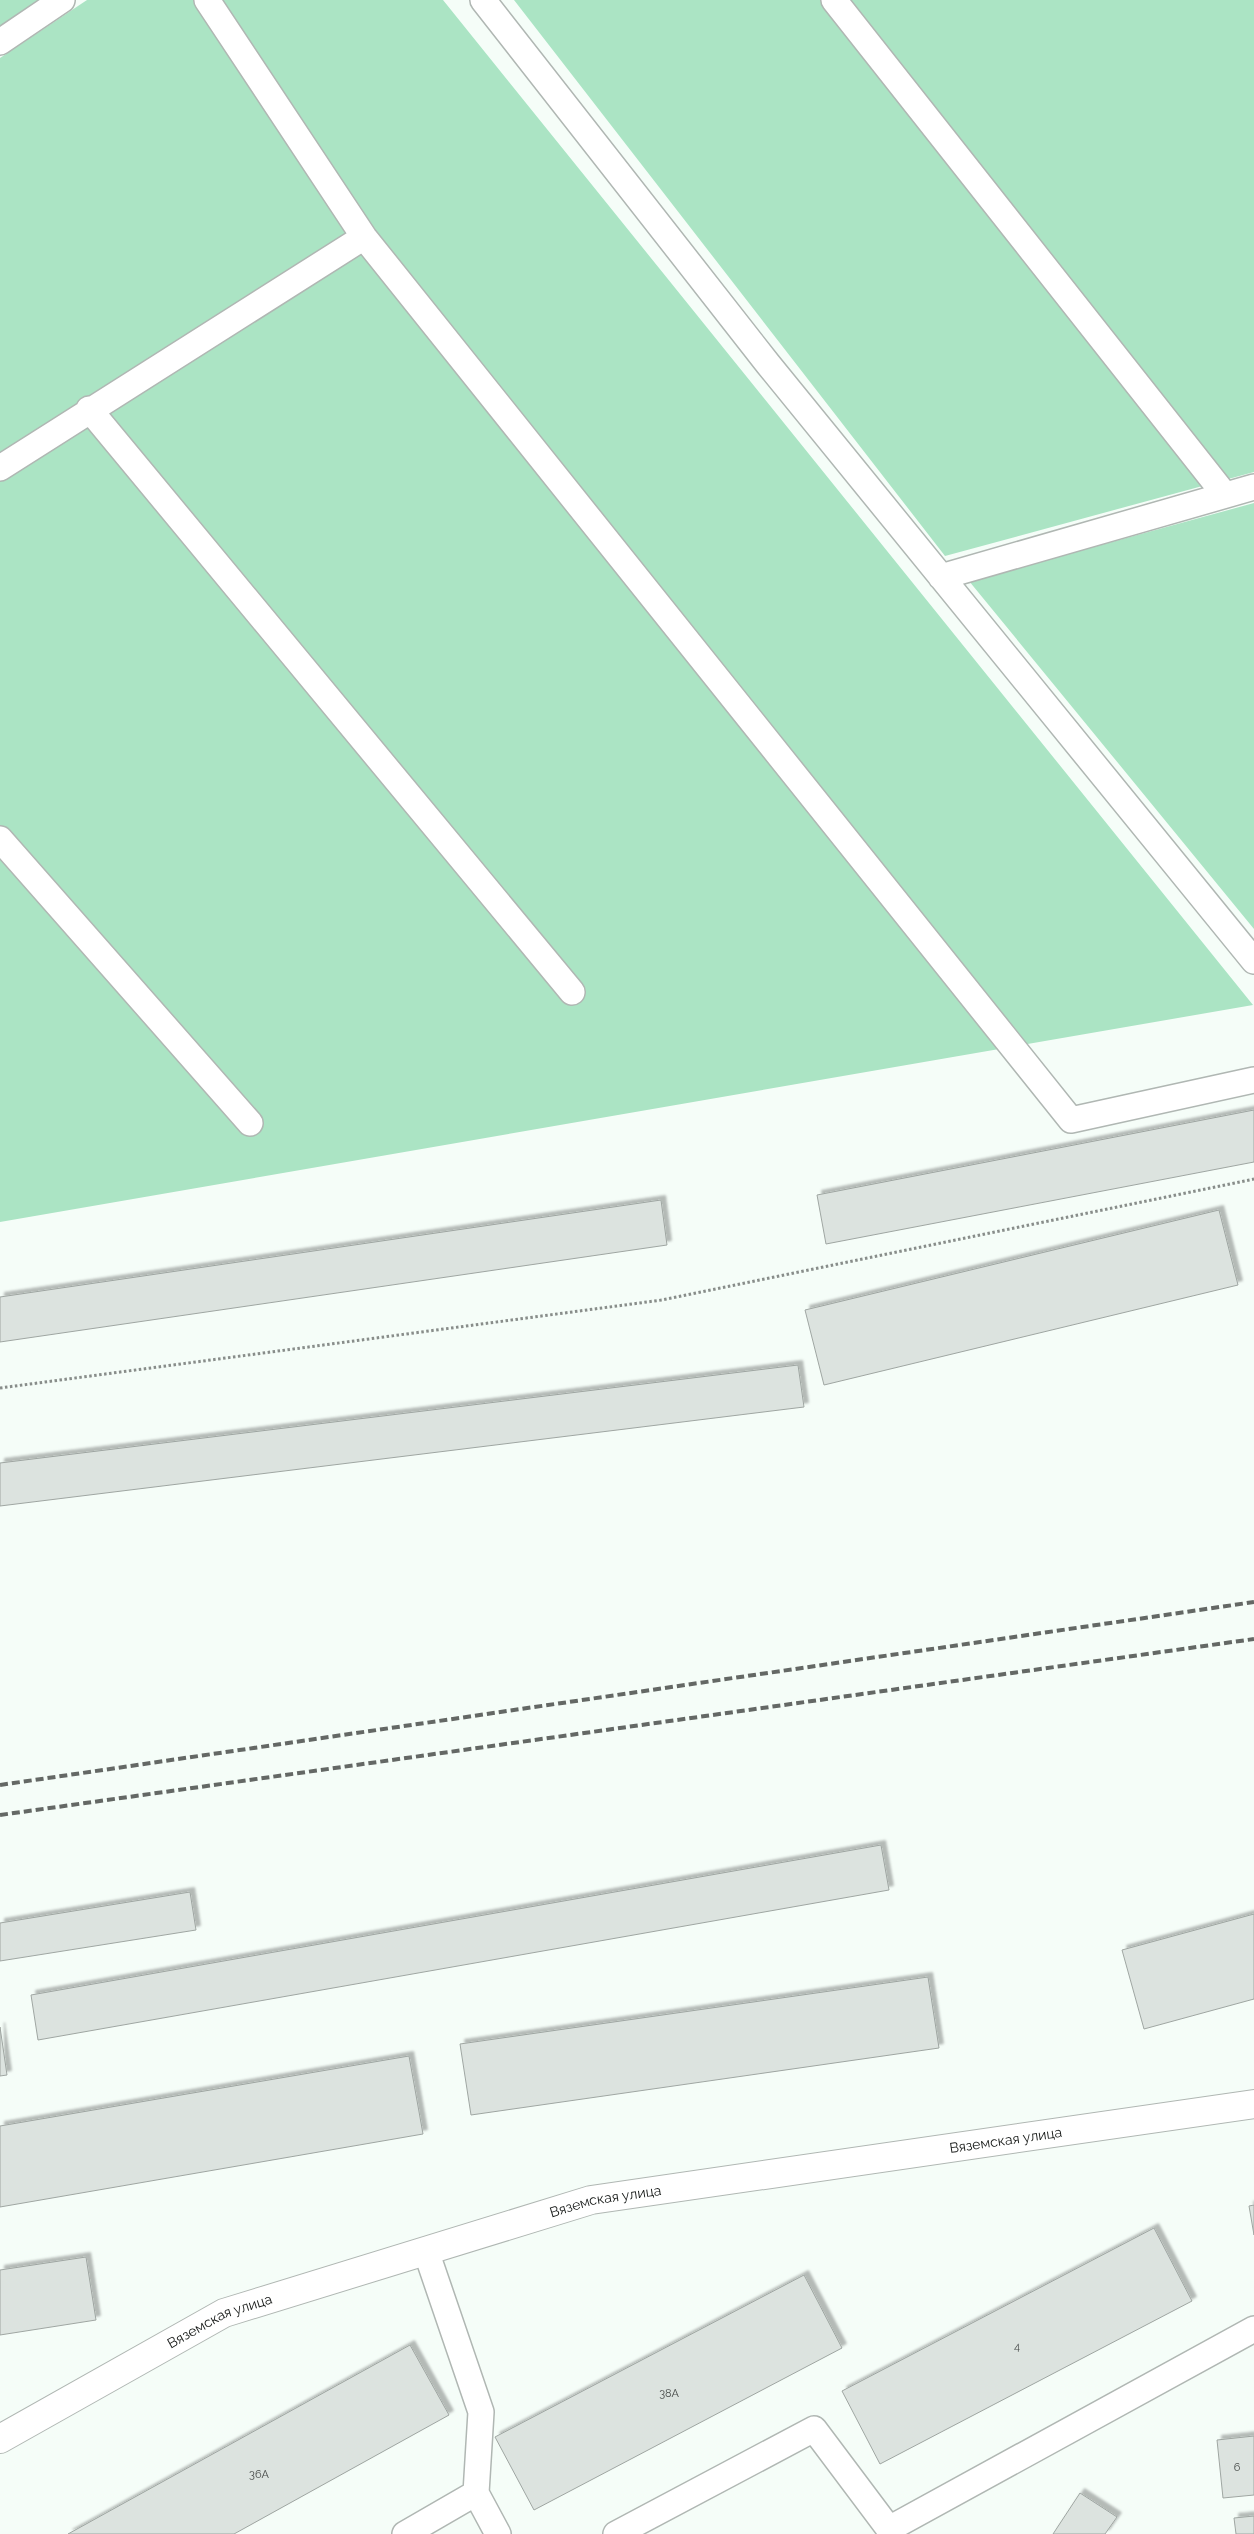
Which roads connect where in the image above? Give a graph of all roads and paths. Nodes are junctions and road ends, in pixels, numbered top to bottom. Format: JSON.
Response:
{"nodes":[{"id":1,"x":62,"y":0,"type":"edge"},
{"id":2,"x":207,"y":0,"type":"edge"},
{"id":3,"x":483,"y":0,"type":"edge"},
{"id":4,"x":834,"y":0,"type":"edge"},
{"id":5,"x":0,"y":42,"type":"edge"},
{"id":6,"x":364,"y":237,"type":"junction"},
{"id":7,"x":90,"y":409,"type":"junction"},
{"id":8,"x":0,"y":468,"type":"edge"},
{"id":9,"x":1254,"y":488,"type":"edge"},
{"id":10,"x":1225,"y":496,"type":"junction"},
{"id":11,"x":941,"y":577,"type":"junction"},
{"id":12,"x":0,"y":839,"type":"edge"},
{"id":13,"x":1254,"y":961,"type":"edge"},
{"id":14,"x":572,"y":992,"type":"dead end"},
{"id":15,"x":1254,"y":1080,"type":"edge"},
{"id":16,"x":250,"y":1123,"type":"dead end"},
{"id":17,"x":1254,"y":1179,"type":"edge"},
{"id":18,"x":0,"y":1388,"type":"edge"},
{"id":19,"x":1254,"y":2104,"type":"edge"},
{"id":20,"x":426,"y":2251,"type":"junction"},
{"id":21,"x":1254,"y":2329,"type":"edge"},
{"id":22,"x":0,"y":2439,"type":"edge"},
{"id":23,"x":476,"y":2493,"type":"junction"},
{"id":24,"x":889,"y":2532,"type":"edge"},
{"id":25,"x":405,"y":2534,"type":"edge"},
{"id":26,"x":498,"y":2534,"type":"edge"},
{"id":27,"x":616,"y":2534,"type":"edge"}],
"edges":[{"from":1,"to":5,"type":"lane"},
{"from":2,"to":6,"type":"lane"},
{"from":3,"to":11,"type":"lane"},
{"from":4,"to":10,"type":"lane"},
{"from":6,"to":7,"type":"lane"},
{"from":6,"to":15,"type":"lane"},
{"from":7,"to":8,"type":"lane"},
{"from":7,"to":14,"type":"lane"},
{"from":9,"to":10,"type":"lane"},
{"from":10,"to":11,"type":"lane"},
{"from":11,"to":13,"type":"lane"},
{"from":12,"to":16,"type":"lane"},
{"from":17,"to":18,"type":"path"},
{"from":19,"to":20,"type":"main road","name":"Вяземская улица"},
{"from":20,"to":22,"type":"main road","name":"Вяземская улица"},
{"from":20,"to":23,"type":"lane"},
{"from":21,"to":24,"type":"lane"},
{"from":23,"to":25,"type":"lane"},
{"from":23,"to":26,"type":"lane"},
{"from":24,"to":27,"type":"lane"}]}
